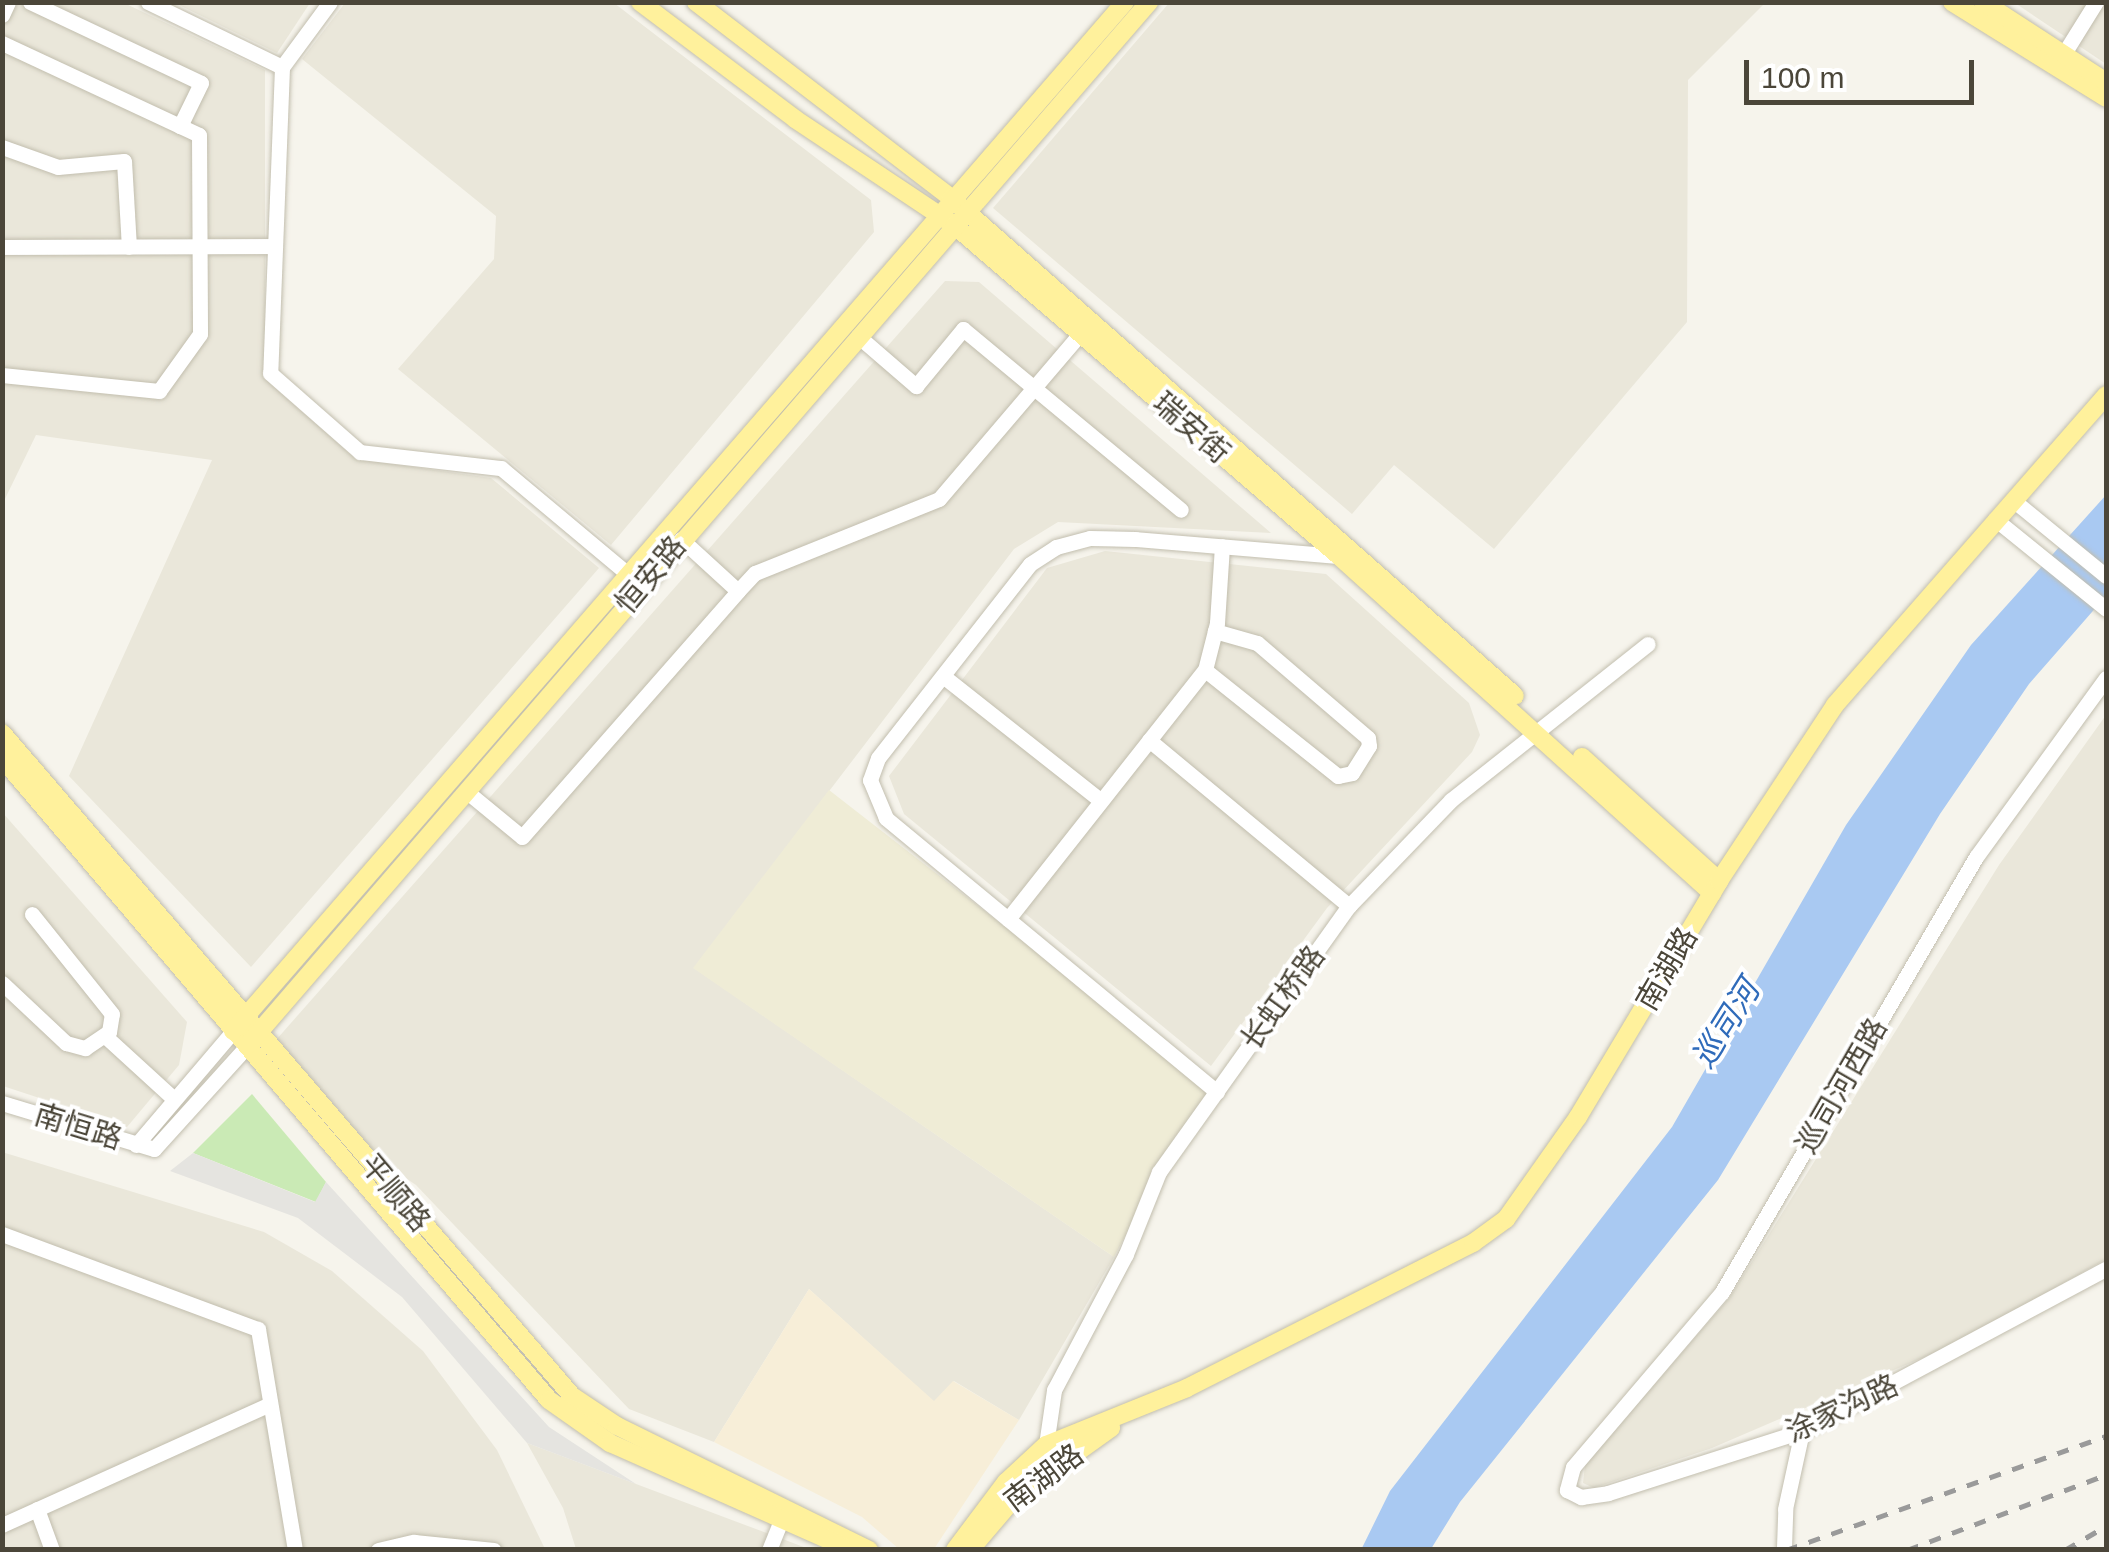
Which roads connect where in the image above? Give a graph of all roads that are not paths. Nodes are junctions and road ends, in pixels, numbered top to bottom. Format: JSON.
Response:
{"nodes":[{"id":1,"x":8,"y":2,"type":"edge"},
{"id":2,"x":30,"y":2,"type":"edge"},
{"id":3,"x":148,"y":2,"type":"edge"},
{"id":4,"x":330,"y":2,"type":"edge"},
{"id":5,"x":640,"y":2,"type":"edge"},
{"id":6,"x":696,"y":2,"type":"edge"},
{"id":7,"x":1125,"y":2,"type":"edge"},
{"id":8,"x":1149,"y":2,"type":"edge"},
{"id":9,"x":1952,"y":2,"type":"edge"},
{"id":10,"x":1983,"y":2,"type":"edge"},
{"id":11,"x":2096,"y":2,"type":"edge"},
{"id":12,"x":2,"y":15,"type":"edge"},
{"id":13,"x":2,"y":43,"type":"edge"},
{"id":14,"x":2062,"y":57,"type":"junction"},
{"id":15,"x":282,"y":67,"type":"junction"},
{"id":16,"x":2106,"y":82,"type":"edge"},
{"id":17,"x":2106,"y":98,"type":"edge"},
{"id":18,"x":180,"y":126,"type":"junction"},
{"id":19,"x":2,"y":148,"type":"edge"},
{"id":20,"x":951,"y":198,"type":"junction"},
{"id":21,"x":938,"y":213,"type":"junction"},
{"id":22,"x":960,"y":218,"type":"junction"},
{"id":23,"x":275,"y":246,"type":"junction"},
{"id":24,"x":129,"y":247,"type":"junction"},
{"id":25,"x":200,"y":247,"type":"junction"},
{"id":26,"x":2,"y":248,"type":"edge"},
{"id":27,"x":1082,"y":333,"type":"junction"},
{"id":28,"x":858,"y":336,"type":"junction"},
{"id":29,"x":2,"y":376,"type":"edge"},
{"id":30,"x":1034,"y":388,"type":"junction"},
{"id":31,"x":2106,"y":395,"type":"edge"},
{"id":32,"x":2013,"y":500,"type":"junction"},
{"id":33,"x":1181,"y":510,"type":"dead end"},
{"id":34,"x":1995,"y":519,"type":"junction"},
{"id":35,"x":681,"y":539,"type":"junction"},
{"id":36,"x":1222,"y":546,"type":"junction"},
{"id":37,"x":1340,"y":556,"type":"junction"},
{"id":38,"x":2106,"y":576,"type":"edge"},
{"id":39,"x":635,"y":580,"type":"junction"},
{"id":40,"x":738,"y":591,"type":"junction"},
{"id":41,"x":2106,"y":608,"type":"edge"},
{"id":42,"x":1216,"y":630,"type":"junction"},
{"id":43,"x":1648,"y":644,"type":"dead end"},
{"id":44,"x":1205,"y":670,"type":"junction"},
{"id":45,"x":942,"y":676,"type":"junction"},
{"id":46,"x":2106,"y":678,"type":"edge"},
{"id":47,"x":1541,"y":727,"type":"junction"},
{"id":48,"x":2,"y":733,"type":"edge"},
{"id":49,"x":1149,"y":740,"type":"junction"},
{"id":50,"x":5,"y":765,"type":"edge"},
{"id":51,"x":466,"y":792,"type":"junction"},
{"id":52,"x":1101,"y":801,"type":"junction"},
{"id":53,"x":1715,"y":887,"type":"junction"},
{"id":54,"x":1349,"y":906,"type":"junction"},
{"id":55,"x":32,"y":914,"type":"dead end"},
{"id":56,"x":1008,"y":919,"type":"junction"},
{"id":57,"x":2,"y":984,"type":"edge"},
{"id":58,"x":239,"y":1024,"type":"junction"},
{"id":59,"x":105,"y":1036,"type":"junction"},
{"id":60,"x":252,"y":1039,"type":"junction"},
{"id":61,"x":1217,"y":1092,"type":"junction"},
{"id":62,"x":174,"y":1098,"type":"junction"},
{"id":63,"x":2,"y":1103,"type":"edge"},
{"id":64,"x":136,"y":1144,"type":"junction"},
{"id":65,"x":154,"y":1149,"type":"joint"},
{"id":66,"x":2,"y":1234,"type":"edge"},
{"id":67,"x":2106,"y":1269,"type":"edge"},
{"id":68,"x":270,"y":1404,"type":"junction"},
{"id":69,"x":1127,"y":1416,"type":"junction"},
{"id":70,"x":1802,"y":1431,"type":"junction"},
{"id":71,"x":1046,"y":1445,"type":"junction"},
{"id":72,"x":1565,"y":1482,"type":"joint"},
{"id":73,"x":37,"y":1509,"type":"junction"},
{"id":74,"x":782,"y":1518,"type":"junction"},
{"id":75,"x":2,"y":1525,"type":"edge"},
{"id":76,"x":1784,"y":1547,"type":"edge"},
{"id":77,"x":52,"y":1550,"type":"edge"},
{"id":78,"x":296,"y":1550,"type":"edge"},
{"id":79,"x":378,"y":1550,"type":"edge"},
{"id":80,"x":494,"y":1550,"type":"edge"},
{"id":81,"x":769,"y":1550,"type":"edge"},
{"id":82,"x":849,"y":1550,"type":"edge"},
{"id":83,"x":869,"y":1550,"type":"edge"},
{"id":84,"x":956,"y":1550,"type":"edge"},
{"id":85,"x":970,"y":1550,"type":"edge"}],
"edges":[{"from":1,"to":12,"type":"street"},
{"from":2,"to":18,"type":"street"},
{"from":3,"to":15,"type":"street"},
{"from":4,"to":15,"type":"street"},
{"from":5,"to":21,"type":"main road","name":"瑞安街"},
{"from":6,"to":20,"type":"main road","name":"瑞安街"},
{"from":7,"to":20,"type":"main road","name":"恒安路"},
{"from":8,"to":22,"type":"main road","name":"恒安路"},
{"from":9,"to":14,"type":"main road"},
{"from":10,"to":14,"type":"main road"},
{"from":11,"to":14,"type":"street"},
{"from":13,"to":18,"type":"street"},
{"from":14,"to":16,"type":"main road"},
{"from":14,"to":17,"type":"main road"},
{"from":15,"to":23,"type":"street"},
{"from":18,"to":25,"type":"street"},
{"from":19,"to":24,"type":"street"},
{"from":20,"to":21,"type":"main road","name":"恒安路"},
{"from":20,"to":22,"type":"main road","name":"瑞安街"},
{"from":21,"to":22,"type":"main road","name":"瑞安街"},
{"from":21,"to":39,"type":"main road","name":"恒安路"},
{"from":22,"to":27,"type":"main road","name":"瑞安街"},
{"from":22,"to":28,"type":"main road","name":"恒安路"},
{"from":22,"to":47,"type":"main road","name":"瑞安街"},
{"from":23,"to":25,"type":"street"},
{"from":23,"to":39,"type":"street"},
{"from":24,"to":25,"type":"street"},
{"from":24,"to":26,"type":"street"},
{"from":25,"to":29,"type":"street"},
{"from":27,"to":30,"type":"street"},
{"from":27,"to":37,"type":"main road","name":"瑞安街"},
{"from":28,"to":30,"type":"street"},
{"from":28,"to":35,"type":"main road","name":"恒安路"},
{"from":30,"to":33,"type":"street"},
{"from":30,"to":40,"type":"street"},
{"from":31,"to":32,"type":"main road","name":"南湖路"},
{"from":32,"to":34,"type":"main road","name":"南湖路"},
{"from":32,"to":38,"type":"street"},
{"from":34,"to":41,"type":"street"},
{"from":34,"to":53,"type":"main road","name":"南湖路"},
{"from":35,"to":39,"type":"main road","name":"恒安路"},
{"from":35,"to":40,"type":"street"},
{"from":36,"to":37,"type":"street"},
{"from":36,"to":42,"type":"street"},
{"from":36,"to":45,"type":"street"},
{"from":37,"to":47,"type":"main road","name":"瑞安街"},
{"from":39,"to":51,"type":"main road","name":"恒安路"},
{"from":39,"to":58,"type":"main road","name":"恒安路"},
{"from":40,"to":51,"type":"street"},
{"from":42,"to":44,"type":"street"},
{"from":42,"to":44,"type":"street"},
{"from":43,"to":47,"type":"street","name":"长虹桥路"},
{"from":44,"to":49,"type":"street"},
{"from":45,"to":52,"type":"street"},
{"from":45,"to":56,"type":"street"},
{"from":46,"to":72,"type":"street","name":"巡司河西路"},
{"from":47,"to":53,"type":"main road","name":"瑞安街"},
{"from":47,"to":54,"type":"street","name":"长虹桥路"},
{"from":48,"to":58,"type":"main road","name":"平顺路"},
{"from":49,"to":52,"type":"street"},
{"from":49,"to":54,"type":"street"},
{"from":50,"to":58,"type":"main road","name":"平顺路"},
{"from":51,"to":60,"type":"main road","name":"恒安路"},
{"from":52,"to":56,"type":"street"},
{"from":53,"to":69,"type":"main road","name":"南湖路"},
{"from":54,"to":61,"type":"street","name":"长虹桥路"},
{"from":55,"to":59,"type":"street"},
{"from":56,"to":61,"type":"street"},
{"from":57,"to":59,"type":"street"},
{"from":58,"to":60,"type":"main road","name":"平顺路"},
{"from":58,"to":62,"type":"street","name":"恒安路"},
{"from":59,"to":62,"type":"street"},
{"from":60,"to":65,"type":"street","name":"恒安路"},
{"from":60,"to":74,"type":"main road","name":"平顺路"},
{"from":60,"to":83,"type":"main road","name":"平顺路"},
{"from":61,"to":71,"type":"street","name":"长虹桥路"},
{"from":62,"to":64,"type":"street","name":"恒安路"},
{"from":63,"to":64,"type":"street","name":"南恒路"},
{"from":64,"to":65,"type":"street","name":"南恒路"},
{"from":66,"to":68,"type":"street"},
{"from":67,"to":70,"type":"street","name":"涂家沟路"},
{"from":68,"to":73,"type":"street"},
{"from":68,"to":78,"type":"street"},
{"from":69,"to":71,"type":"main road","name":"南湖路"},
{"from":69,"to":85,"type":"main road","name":"南湖路"},
{"from":70,"to":72,"type":"street","name":"涂家沟路"},
{"from":70,"to":76,"type":"street"},
{"from":71,"to":84,"type":"main road","name":"南湖路"},
{"from":73,"to":75,"type":"street"},
{"from":73,"to":77,"type":"street"},
{"from":74,"to":81,"type":"street"},
{"from":74,"to":82,"type":"main road","name":"平顺路"},
{"from":79,"to":80,"type":"street"}]}
